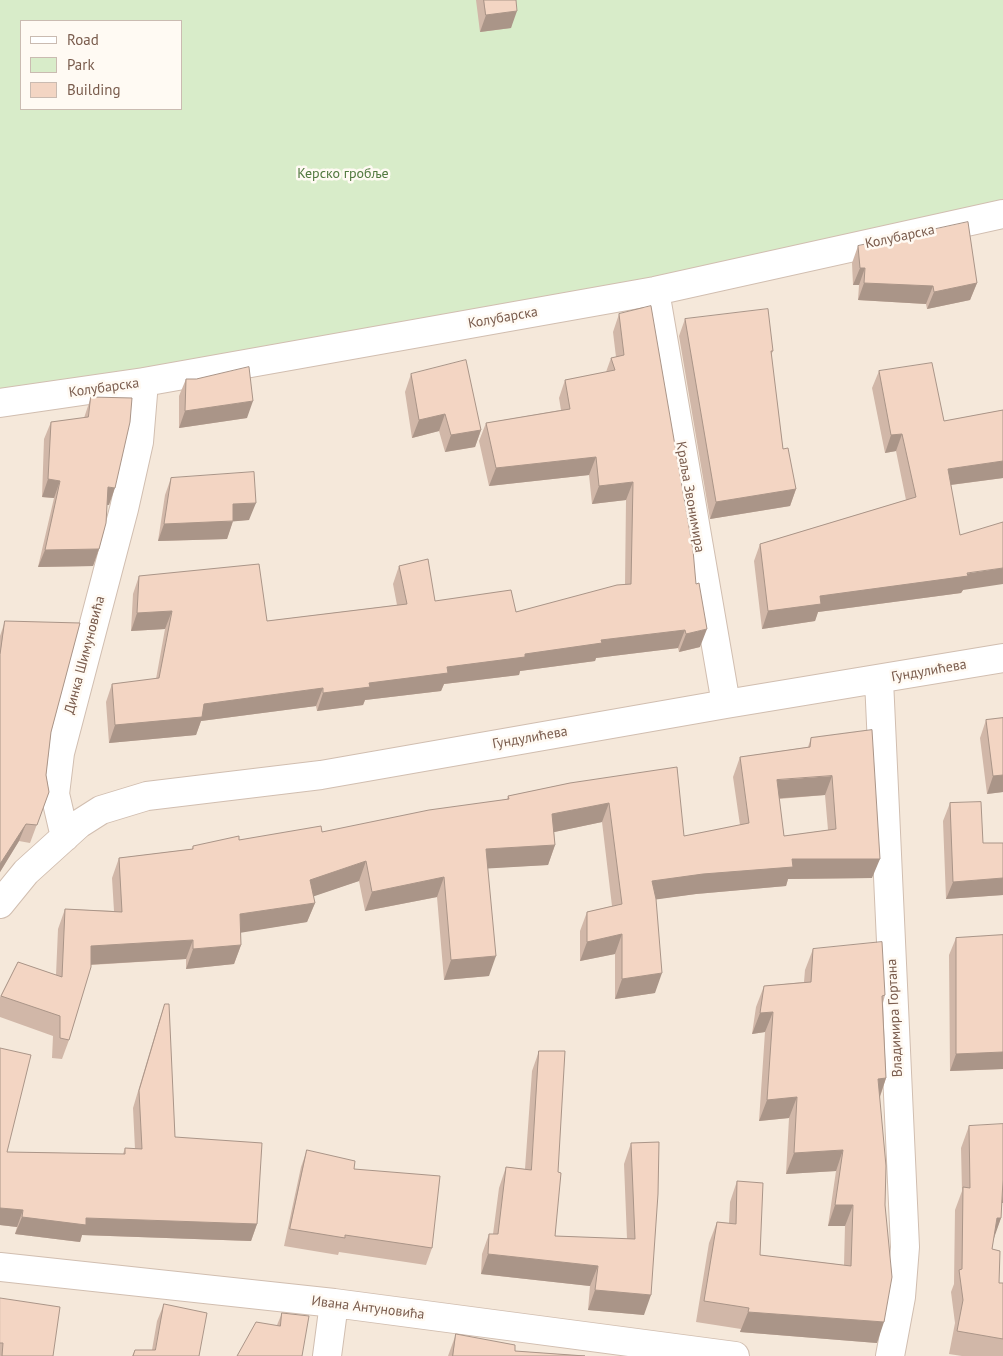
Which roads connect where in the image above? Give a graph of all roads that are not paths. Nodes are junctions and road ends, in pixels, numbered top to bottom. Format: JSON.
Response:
{"nodes":[{"id":1,"x":1003,"y":214,"type":"edge"},
{"id":2,"x":655,"y":291,"type":"junction"},
{"id":3,"x":144,"y":382,"type":"junction"},
{"id":4,"x":0,"y":403,"type":"edge"},
{"id":5,"x":1003,"y":658,"type":"edge"},
{"id":6,"x":879,"y":680,"type":"junction"},
{"id":7,"x":726,"y":704,"type":"junction"},
{"id":8,"x":65,"y":837,"type":"junction"},
{"id":9,"x":0,"y":904,"type":"edge"},
{"id":10,"x":0,"y":1267,"type":"edge"},
{"id":11,"x":334,"y":1304,"type":"junction"},
{"id":12,"x":327,"y":1356,"type":"edge"},
{"id":13,"x":734,"y":1356,"type":"edge"},
{"id":14,"x":890,"y":1356,"type":"edge"}],
"edges":[{"from":1,"to":2,"type":"street","name":"Колубарска"},
{"from":2,"to":3,"type":"street","name":"Колубарска"},
{"from":2,"to":7,"type":"street","name":"Краља Звонимира"},
{"from":3,"to":4,"type":"street","name":"Колубарска"},
{"from":3,"to":8,"type":"street","name":"Динка Шимуновића"},
{"from":5,"to":6,"type":"street","name":"Гундулићева"},
{"from":6,"to":7,"type":"street","name":"Гундулићева"},
{"from":6,"to":14,"type":"street","name":"Владимира Гортана"},
{"from":7,"to":8,"type":"street","name":"Гундулићева"},
{"from":8,"to":9,"type":"street"},
{"from":10,"to":11,"type":"street","name":"Ивана Антуновића"},
{"from":11,"to":12,"type":"street"},
{"from":11,"to":13,"type":"street","name":"Ивана Антуновића"}]}
